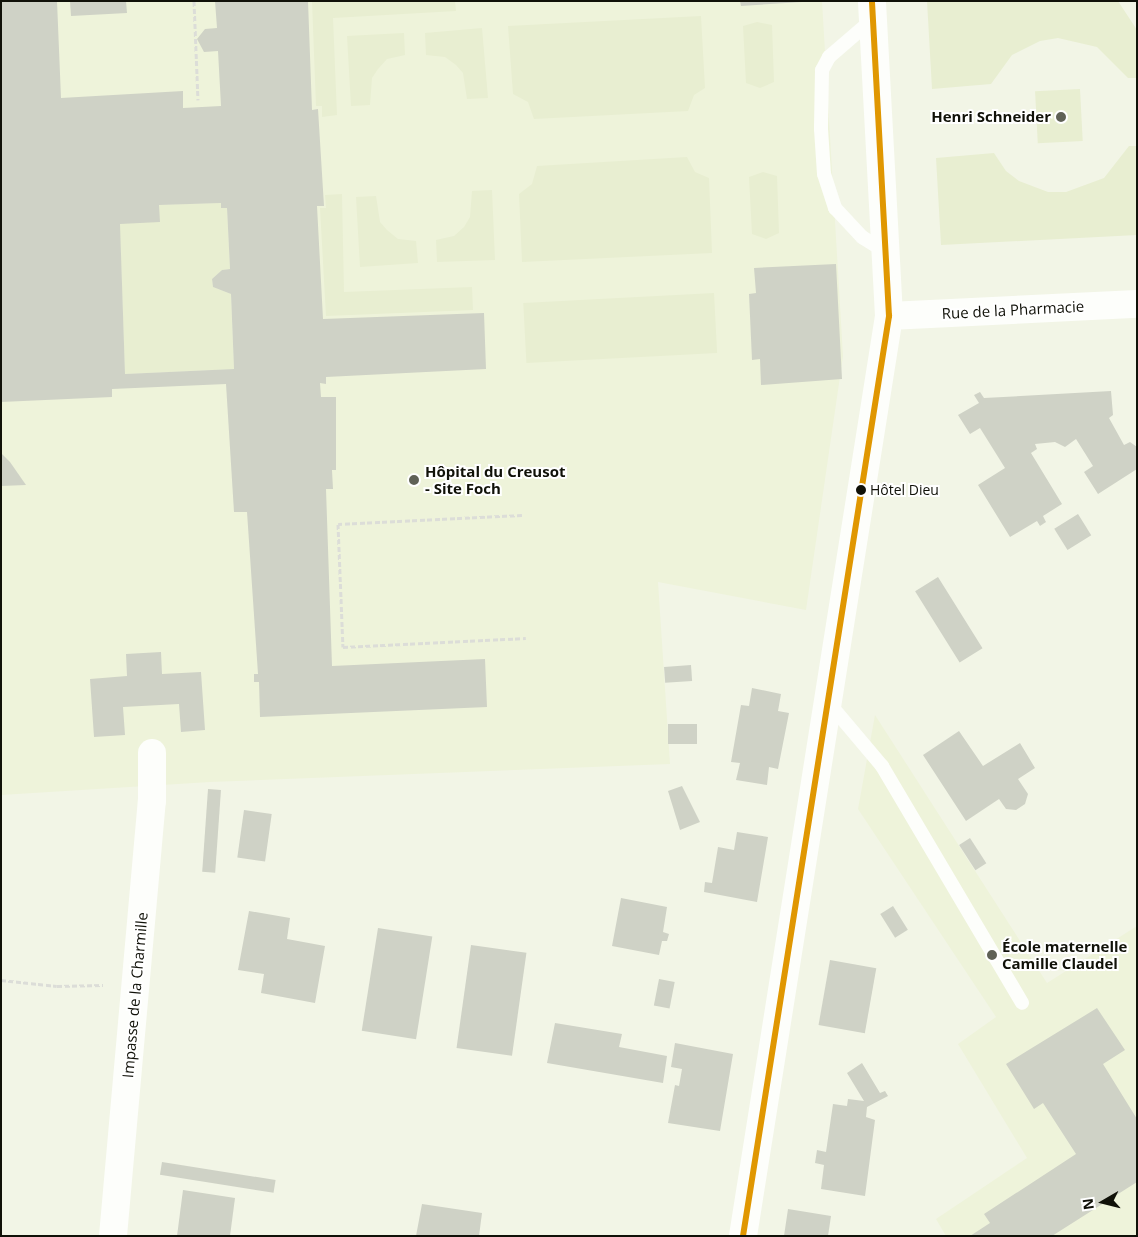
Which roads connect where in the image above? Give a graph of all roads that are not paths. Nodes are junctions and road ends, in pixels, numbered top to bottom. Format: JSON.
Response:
{"nodes":[{"id":1,"x":874,"y":7,"type":"edge"},
{"id":2,"x":888,"y":254,"type":"junction"},
{"id":3,"x":1137,"y":304,"type":"edge"},
{"id":4,"x":889,"y":316,"type":"junction"},
{"id":5,"x":826,"y":700,"type":"junction"},
{"id":6,"x":152,"y":753,"type":"dead end"},
{"id":7,"x":1022,"y":1003,"type":"dead end"},
{"id":8,"x":113,"y":1236,"type":"edge"},
{"id":9,"x":743,"y":1236,"type":"edge"}],
"edges":[{"from":1,"to":2,"type":"main road"},
{"from":1,"to":2,"type":"lane"},
{"from":2,"to":4,"type":"main road"},
{"from":3,"to":4,"type":"main road","name":"Rue de la Pharmacie"},
{"from":4,"to":5,"type":"main road"},
{"from":5,"to":7,"type":"lane"},
{"from":5,"to":9,"type":"main road"},
{"from":6,"to":8,"type":"main road","name":"Impasse de la Charmille"}]}
